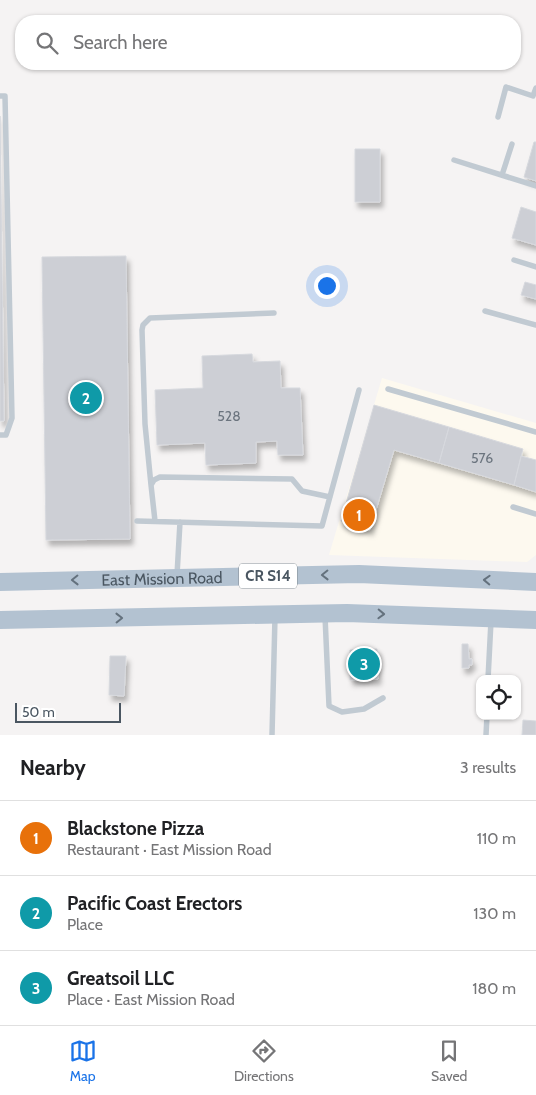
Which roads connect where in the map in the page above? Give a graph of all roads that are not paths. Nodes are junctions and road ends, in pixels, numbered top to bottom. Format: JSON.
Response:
{"nodes":[{"id":1,"x":536,"y":88,"type":"edge"},
{"id":2,"x":0,"y":96,"type":"edge"},
{"id":3,"x":535,"y":96,"type":"edge"},
{"id":4,"x":498,"y":118,"type":"dead end"},
{"id":5,"x":512,"y":144,"type":"dead end"},
{"id":6,"x":454,"y":160,"type":"dead end"},
{"id":7,"x":502,"y":175,"type":"junction"},
{"id":8,"x":536,"y":186,"type":"edge"},
{"id":9,"x":514,"y":260,"type":"dead end"},
{"id":10,"x":536,"y":267,"type":"edge"},
{"id":11,"x":485,"y":311,"type":"dead end"},
{"id":12,"x":274,"y":312,"type":"dead end"},
{"id":13,"x":536,"y":325,"type":"edge"},
{"id":14,"x":388,"y":389,"type":"dead end"},
{"id":15,"x":359,"y":390,"type":"dead end"},
{"id":16,"x":536,"y":432,"type":"edge"},
{"id":17,"x":0,"y":435,"type":"edge"},
{"id":18,"x":151,"y":486,"type":"junction"},
{"id":19,"x":330,"y":497,"type":"junction"},
{"id":20,"x":514,"y":507,"type":"dead end"},
{"id":21,"x":536,"y":514,"type":"edge"},
{"id":22,"x":137,"y":521,"type":"dead end"},
{"id":23,"x":155,"y":521,"type":"junction"},
{"id":24,"x":180,"y":522,"type":"junction"},
{"id":25,"x":177,"y":578,"type":"junction"},
{"id":26,"x":0,"y":582,"type":"edge"},
{"id":27,"x":536,"y":582,"type":"edge"},
{"id":28,"x":325,"y":614,"type":"junction"},
{"id":29,"x":275,"y":615,"type":"junction"},
{"id":30,"x":491,"y":619,"type":"junction"},
{"id":31,"x":0,"y":620,"type":"edge"},
{"id":32,"x":536,"y":620,"type":"edge"},
{"id":33,"x":488,"y":675,"type":"edge"},
{"id":34,"x":383,"y":698,"type":"dead end"},
{"id":35,"x":487,"y":720,"type":"edge"},
{"id":36,"x":272,"y":735,"type":"edge"},
{"id":37,"x":486,"y":735,"type":"edge"}],
"edges":[{"from":1,"to":3,"type":"lane"},
{"from":2,"to":17,"type":"lane"},
{"from":3,"to":4,"type":"lane"},
{"from":5,"to":7,"type":"lane"},
{"from":6,"to":7,"type":"lane"},
{"from":7,"to":8,"type":"lane"},
{"from":9,"to":10,"type":"lane"},
{"from":11,"to":13,"type":"lane"},
{"from":12,"to":18,"type":"lane"},
{"from":14,"to":16,"type":"lane"},
{"from":15,"to":19,"type":"lane"},
{"from":18,"to":19,"type":"lane"},
{"from":18,"to":23,"type":"lane"},
{"from":19,"to":24,"type":"lane"},
{"from":20,"to":21,"type":"lane"},
{"from":22,"to":23,"type":"lane"},
{"from":23,"to":24,"type":"lane"},
{"from":24,"to":25,"type":"lane"},
{"from":25,"to":26,"type":"main road","name":"East Mission Road","number":"CR S14","one_way":true},
{"from":27,"to":25,"type":"main road","name":"East Mission Road","number":"CR S14","one_way":true},
{"from":28,"to":29,"type":"main road"},
{"from":28,"to":30,"type":"main road","one_way":true},
{"from":28,"to":34,"type":"lane"},
{"from":31,"to":29,"type":"main road","one_way":true},
{"from":29,"to":36,"type":"lane"},
{"from":30,"to":32,"type":"main road"},
{"from":30,"to":33,"type":"lane"},
{"from":35,"to":37,"type":"lane"}]}
